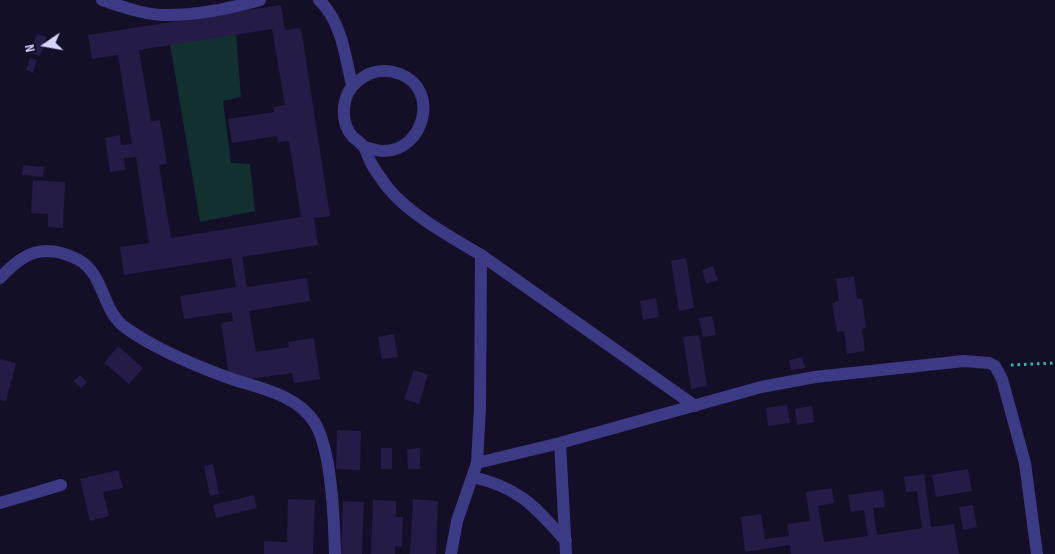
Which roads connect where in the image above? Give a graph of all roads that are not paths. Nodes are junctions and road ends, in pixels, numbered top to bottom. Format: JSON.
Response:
{"nodes":[{"id":1,"x":102,"y":0,"type":"edge"},
{"id":2,"x":260,"y":0,"type":"edge"},
{"id":3,"x":319,"y":0,"type":"edge"},
{"id":4,"x":352,"y":85,"type":"junction"},
{"id":5,"x":364,"y":146,"type":"junction"},
{"id":6,"x":481,"y":255,"type":"junction"},
{"id":7,"x":0,"y":278,"type":"edge"},
{"id":8,"x":695,"y":406,"type":"junction"},
{"id":9,"x":560,"y":443,"type":"junction"},
{"id":10,"x":477,"y":463,"type":"junction"},
{"id":11,"x":472,"y":477,"type":"junction"},
{"id":12,"x":61,"y":485,"type":"dead end"},
{"id":13,"x":0,"y":503,"type":"edge"},
{"id":14,"x":566,"y":541,"type":"junction"},
{"id":15,"x":335,"y":554,"type":"edge"},
{"id":16,"x":451,"y":554,"type":"edge"},
{"id":17,"x":566,"y":554,"type":"edge"},
{"id":18,"x":1037,"y":554,"type":"edge"}],
"edges":[{"from":1,"to":2,"type":"street"},
{"from":3,"to":4,"type":"street"},
{"from":4,"to":5,"type":"street"},
{"from":4,"to":5,"type":"street"},
{"from":5,"to":6,"type":"street"},
{"from":6,"to":8,"type":"street"},
{"from":6,"to":10,"type":"street"},
{"from":7,"to":15,"type":"street"},
{"from":8,"to":9,"type":"street"},
{"from":8,"to":18,"type":"street"},
{"from":9,"to":10,"type":"street"},
{"from":9,"to":14,"type":"street"},
{"from":10,"to":11,"type":"street"},
{"from":11,"to":14,"type":"street"},
{"from":11,"to":16,"type":"street"},
{"from":12,"to":13,"type":"street"},
{"from":14,"to":17,"type":"street"}]}
